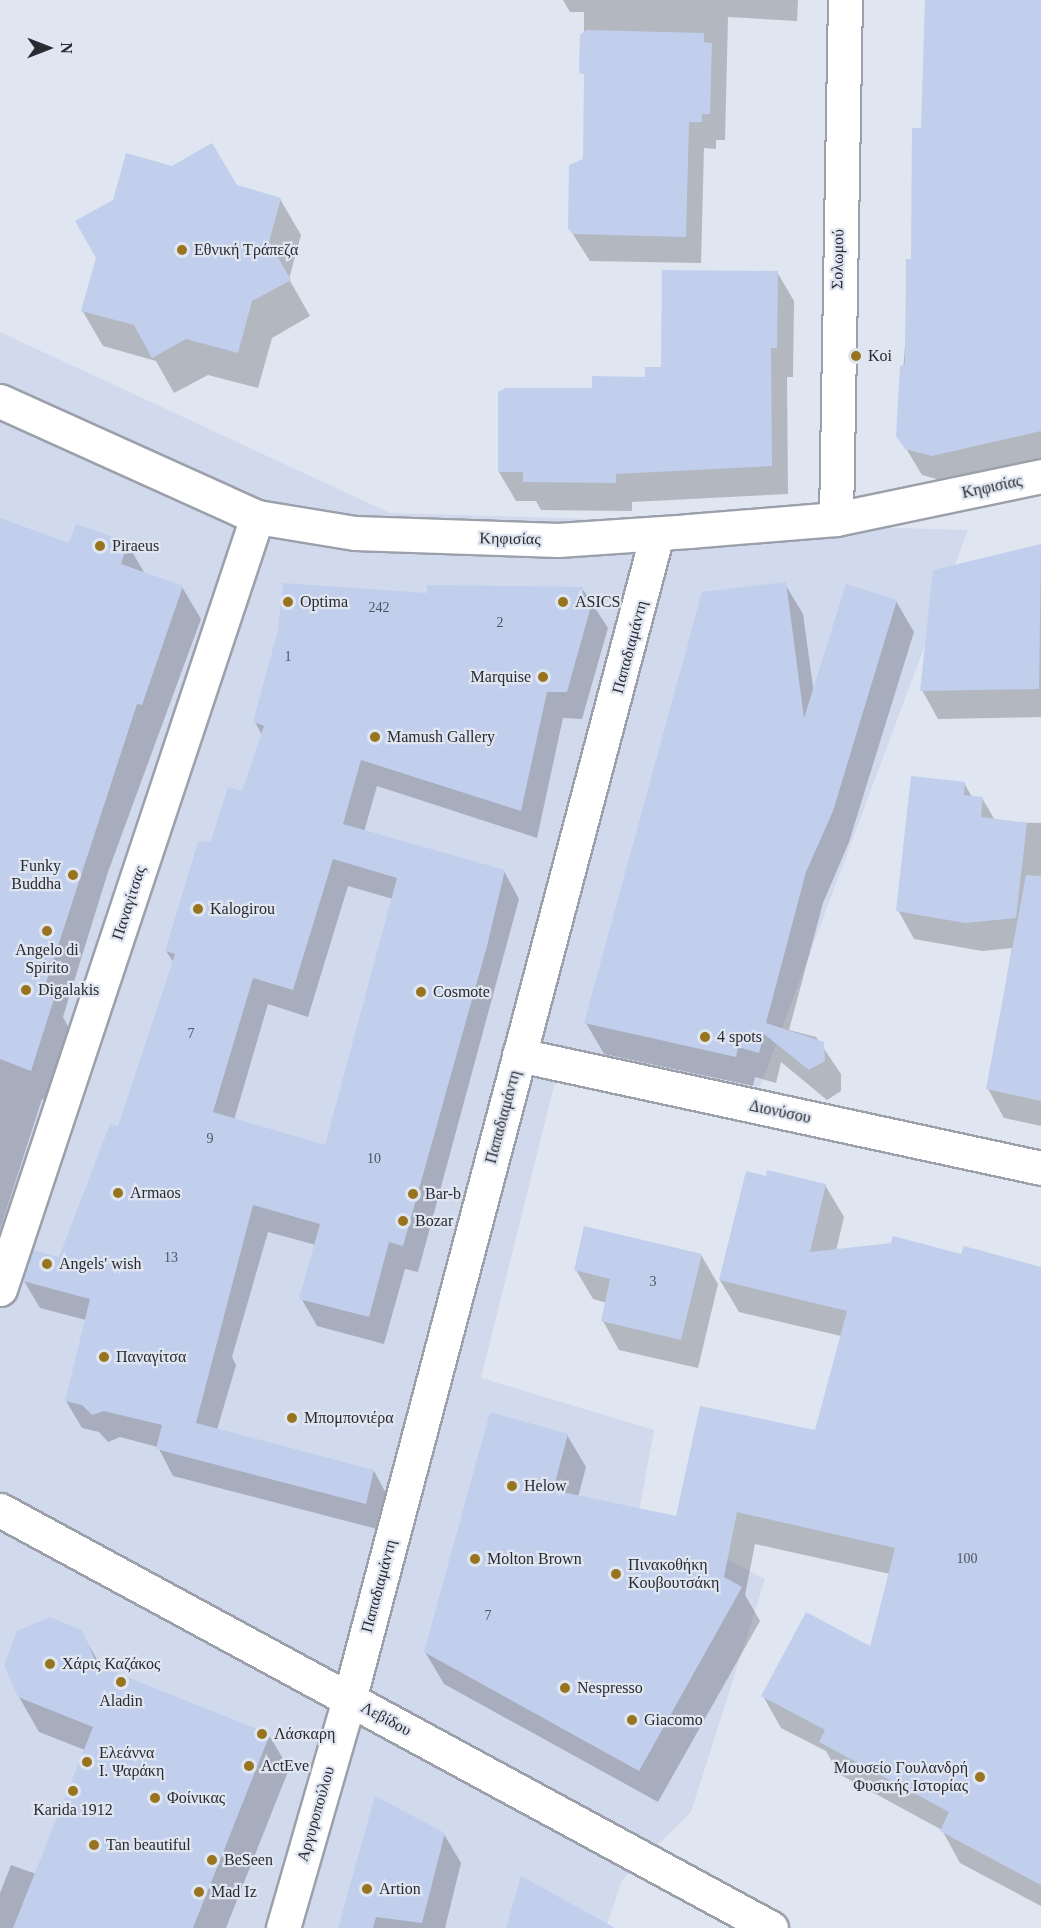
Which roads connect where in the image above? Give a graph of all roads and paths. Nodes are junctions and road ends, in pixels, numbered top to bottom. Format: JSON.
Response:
{"nodes":[{"id":1,"x":845,"y":0,"type":"edge"},
{"id":2,"x":0,"y":401,"type":"edge"},
{"id":3,"x":1041,"y":477,"type":"edge"},
{"id":4,"x":257,"y":516,"type":"junction"},
{"id":5,"x":836,"y":519,"type":"junction"},
{"id":6,"x":657,"y":534,"type":"junction"},
{"id":7,"x":519,"y":1055,"type":"junction"},
{"id":8,"x":1041,"y":1168,"type":"edge"},
{"id":9,"x":0,"y":1289,"type":"edge"},
{"id":10,"x":0,"y":1510,"type":"edge"},
{"id":11,"x":349,"y":1700,"type":"junction"},
{"id":12,"x":283,"y":1928,"type":"edge"},
{"id":13,"x":771,"y":1928,"type":"edge"}],
"edges":[{"from":1,"to":5,"type":"street","name":"Σολωμού"},
{"from":2,"to":4,"type":"street","name":"Κηφισίας"},
{"from":3,"to":5,"type":"street","name":"Κηφισίας"},
{"from":4,"to":6,"type":"street","name":"Κηφισίας"},
{"from":4,"to":9,"type":"street","name":"Παναγίτσας"},
{"from":5,"to":6,"type":"street","name":"Κηφισίας"},
{"from":6,"to":7,"type":"street","name":"Παπαδιαμάντη"},
{"from":7,"to":8,"type":"street","name":"Διονύσου"},
{"from":7,"to":11,"type":"street","name":"Παπαδιαμάντη"},
{"from":10,"to":11,"type":"street","name":"Λεβίδου"},
{"from":11,"to":12,"type":"street","name":"Αργυροπούλου"},
{"from":11,"to":13,"type":"street","name":"Λεβίδου"}]}
